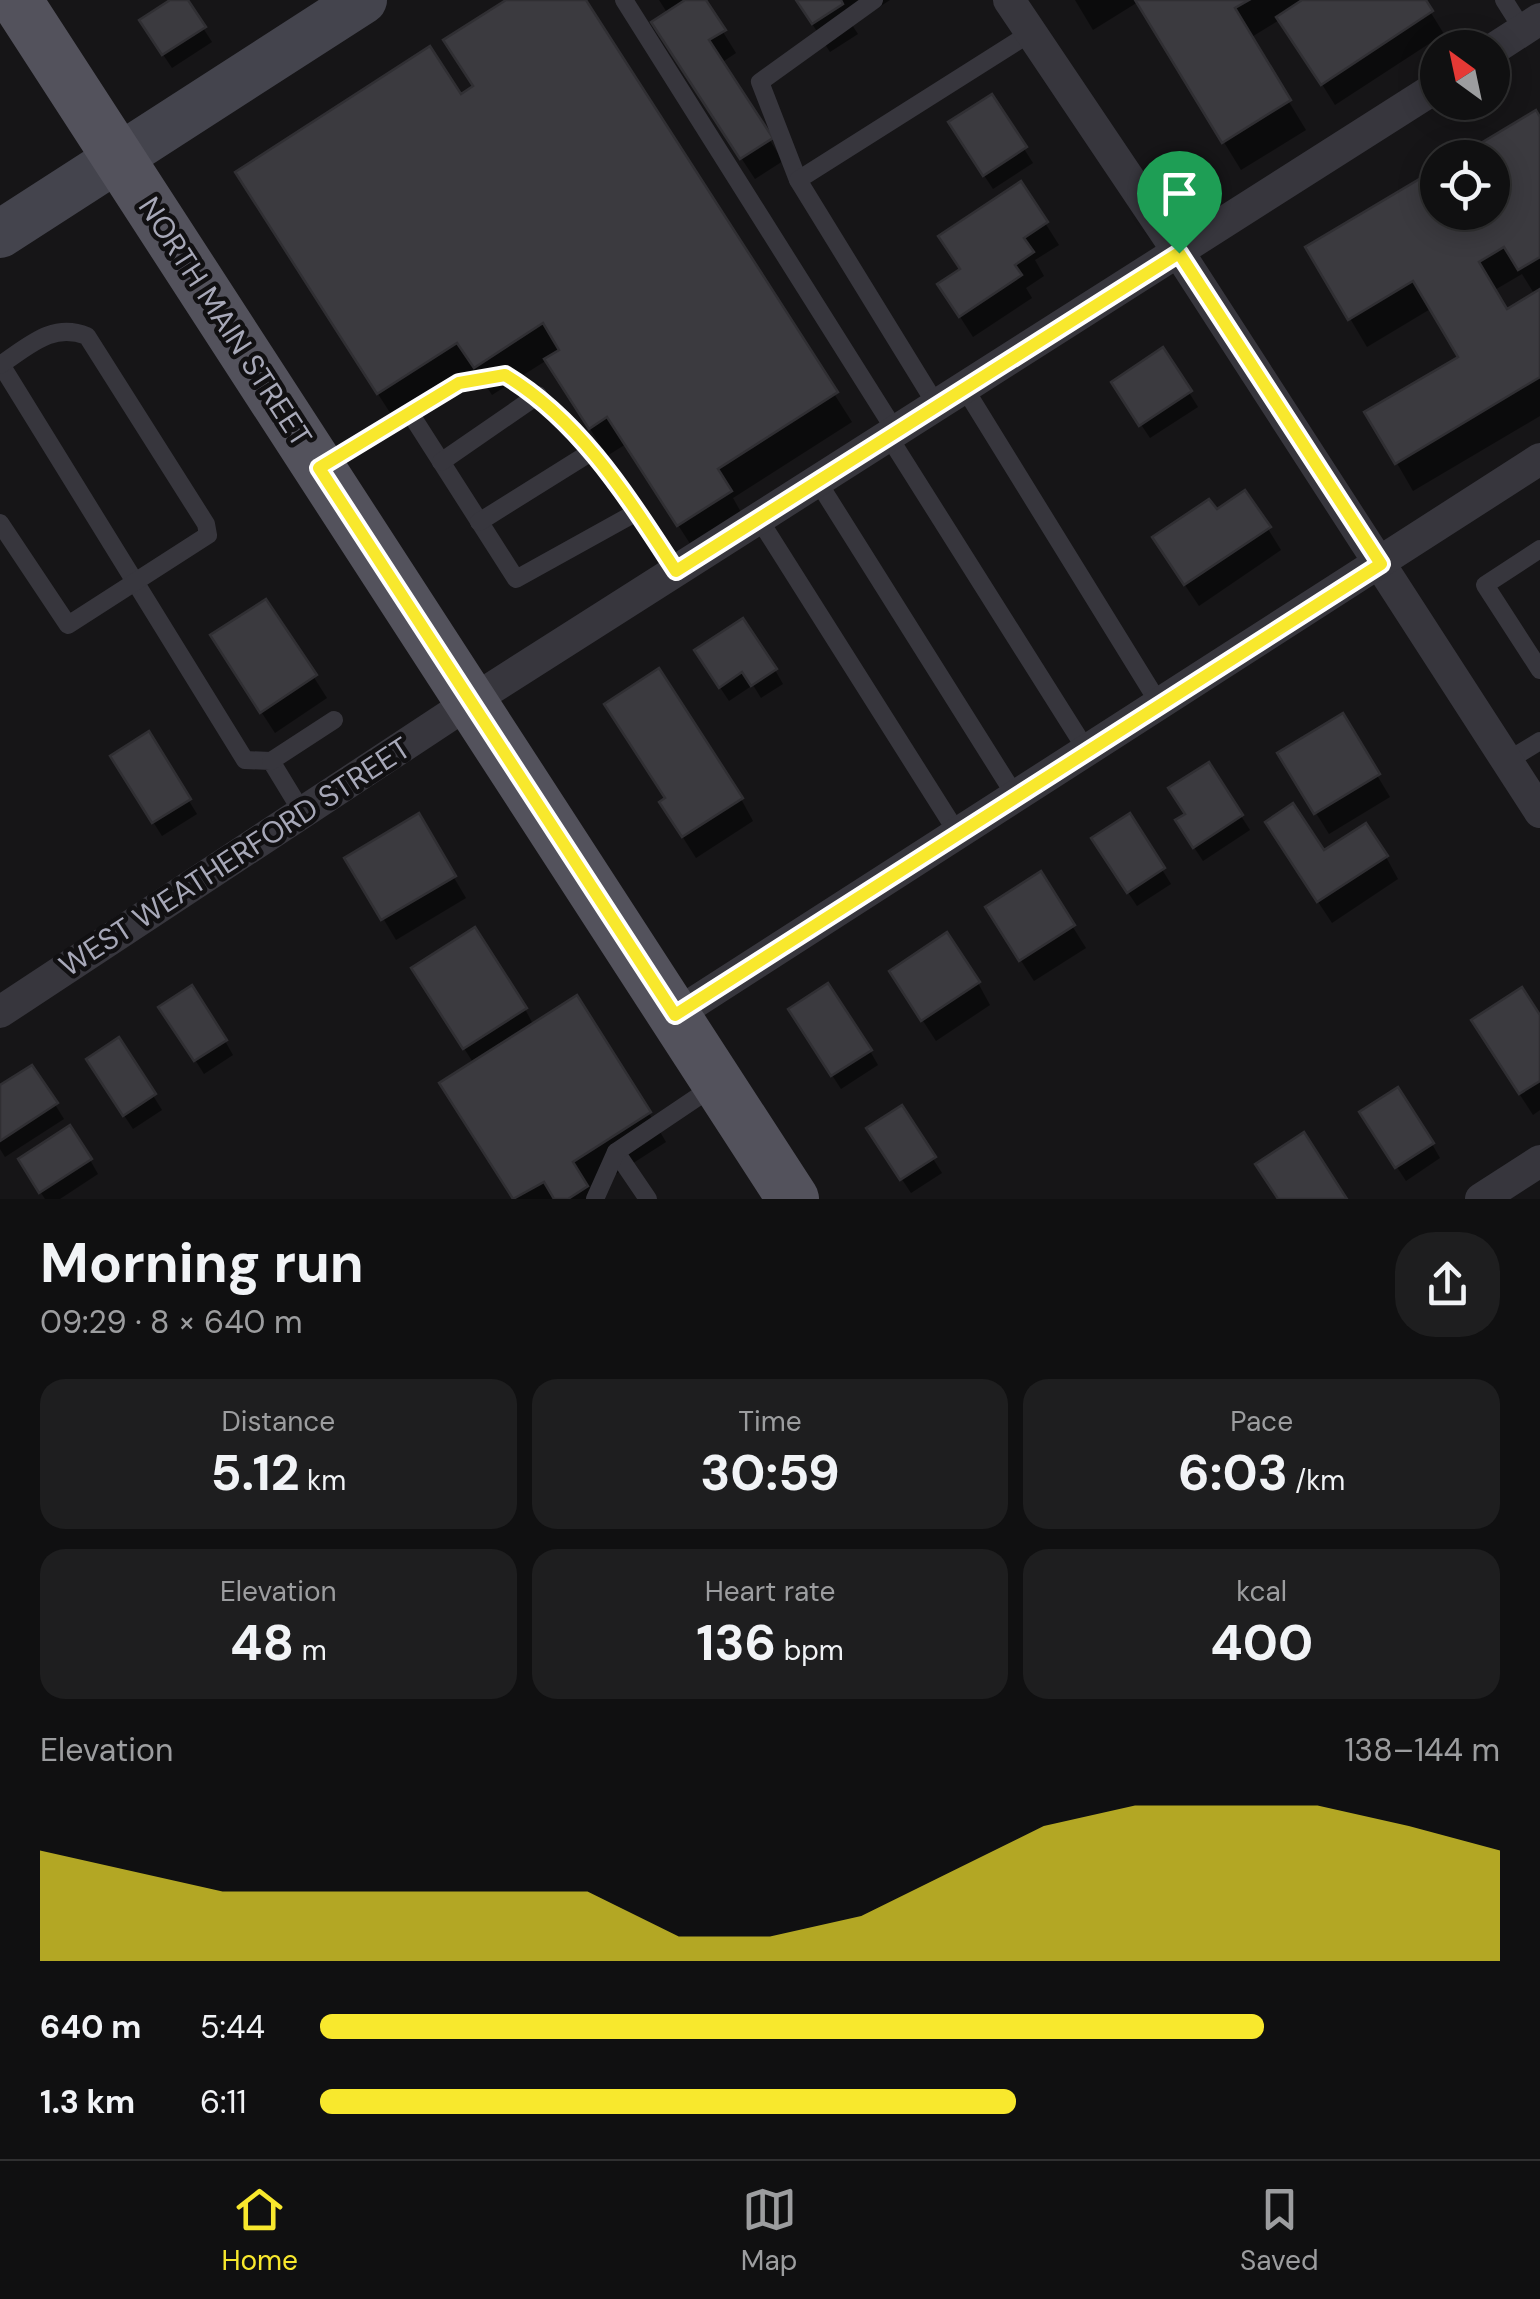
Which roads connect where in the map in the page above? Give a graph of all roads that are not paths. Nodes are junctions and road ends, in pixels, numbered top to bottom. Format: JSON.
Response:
{"nodes":[{"id":1,"x":16,"y":0,"type":"edge"},
{"id":2,"x":363,"y":0,"type":"edge"},
{"id":3,"x":624,"y":0,"type":"edge"},
{"id":4,"x":874,"y":0,"type":"edge"},
{"id":5,"x":1009,"y":0,"type":"edge"},
{"id":6,"x":1504,"y":0,"type":"edge"},
{"id":7,"x":1532,"y":25,"type":"edge"},
{"id":8,"x":1032,"y":32,"type":"junction"},
{"id":9,"x":1510,"y":39,"type":"edge"},
{"id":10,"x":1420,"y":98,"type":"edge"},
{"id":11,"x":119,"y":158,"type":"junction"},
{"id":12,"x":798,"y":180,"type":"junction"},
{"id":13,"x":0,"y":234,"type":"edge"},
{"id":14,"x":1179,"y":253,"type":"junction"},
{"id":15,"x":0,"y":364,"type":"edge"},
{"id":16,"x":538,"y":395,"type":"junction"},
{"id":17,"x":951,"y":397,"type":"junction"},
{"id":18,"x":410,"y":413,"type":"junction"},
{"id":19,"x":893,"y":434,"type":"junction"},
{"id":20,"x":591,"y":452,"type":"junction"},
{"id":21,"x":441,"y":462,"type":"junction"},
{"id":22,"x":319,"y":468,"type":"junction"},
{"id":23,"x":1536,"y":470,"type":"edge"},
{"id":24,"x":818,"y":482,"type":"junction"},
{"id":25,"x":637,"y":512,"type":"junction"},
{"id":26,"x":759,"y":519,"type":"junction"},
{"id":27,"x":479,"y":522,"type":"junction"},
{"id":28,"x":0,"y":523,"type":"edge"},
{"id":29,"x":1540,"y":549,"type":"edge"},
{"id":30,"x":1381,"y":564,"type":"junction"},
{"id":31,"x":676,"y":571,"type":"junction"},
{"id":32,"x":133,"y":580,"type":"junction"},
{"id":33,"x":1540,"y":670,"type":"edge"},
{"id":34,"x":470,"y":702,"type":"junction"},
{"id":35,"x":1160,"y":705,"type":"junction"},
{"id":36,"x":334,"y":720,"type":"dead end"},
{"id":37,"x":1540,"y":741,"type":"edge"},
{"id":38,"x":1087,"y":751,"type":"junction"},
{"id":39,"x":271,"y":761,"type":"junction"},
{"id":40,"x":1507,"y":761,"type":"junction"},
{"id":41,"x":1016,"y":796,"type":"junction"},
{"id":42,"x":302,"y":812,"type":"junction"},
{"id":43,"x":1540,"y":812,"type":"edge"},
{"id":44,"x":958,"y":834,"type":"junction"},
{"id":45,"x":0,"y":1012,"type":"edge"},
{"id":46,"x":675,"y":1015,"type":"junction"},
{"id":47,"x":718,"y":1083,"type":"junction"},
{"id":48,"x":616,"y":1152,"type":"junction"},
{"id":49,"x":1540,"y":1162,"type":"edge"},
{"id":50,"x":594,"y":1199,"type":"edge"},
{"id":51,"x":648,"y":1199,"type":"edge"},
{"id":52,"x":792,"y":1199,"type":"edge"},
{"id":53,"x":1482,"y":1199,"type":"edge"}],
"edges":[{"from":1,"to":11,"type":"main road","name":"NORTH MAIN STREET"},
{"from":2,"to":11,"type":"street"},
{"from":3,"to":19,"type":"lane"},
{"from":4,"to":12,"type":"lane"},
{"from":5,"to":8,"type":"street"},
{"from":6,"to":7,"type":"lane"},
{"from":7,"to":9,"type":"street"},
{"from":8,"to":12,"type":"lane"},
{"from":8,"to":14,"type":"street"},
{"from":10,"to":14,"type":"street","name":"WEST WEATHERFORD STREET"},
{"from":11,"to":13,"type":"street"},
{"from":11,"to":22,"type":"main road","name":"NORTH MAIN STREET"},
{"from":12,"to":17,"type":"lane"},
{"from":14,"to":17,"type":"street","name":"WEST WEATHERFORD STREET"},
{"from":14,"to":30,"type":"street"},
{"from":15,"to":32,"type":"lane"},
{"from":15,"to":32,"type":"lane"},
{"from":16,"to":18,"type":"lane"},
{"from":16,"to":20,"type":"lane"},
{"from":16,"to":21,"type":"lane"},
{"from":17,"to":19,"type":"street","name":"WEST WEATHERFORD STREET"},
{"from":17,"to":35,"type":"lane"},
{"from":18,"to":21,"type":"lane"},
{"from":18,"to":22,"type":"lane"},
{"from":19,"to":24,"type":"street","name":"WEST WEATHERFORD STREET"},
{"from":19,"to":38,"type":"lane"},
{"from":20,"to":25,"type":"lane"},
{"from":20,"to":27,"type":"lane"},
{"from":21,"to":27,"type":"lane"},
{"from":22,"to":34,"type":"main road","name":"NORTH MAIN STREET"},
{"from":23,"to":30,"type":"street"},
{"from":24,"to":26,"type":"street","name":"WEST WEATHERFORD STREET"},
{"from":24,"to":41,"type":"lane"},
{"from":25,"to":27,"type":"lane"},
{"from":25,"to":31,"type":"lane"},
{"from":26,"to":31,"type":"street","name":"WEST WEATHERFORD STREET"},
{"from":26,"to":44,"type":"lane"},
{"from":28,"to":32,"type":"lane"},
{"from":29,"to":33,"type":"lane"},
{"from":30,"to":35,"type":"street"},
{"from":30,"to":40,"type":"street"},
{"from":31,"to":34,"type":"street","name":"WEST WEATHERFORD STREET"},
{"from":32,"to":39,"type":"lane"},
{"from":34,"to":42,"type":"street","name":"WEST WEATHERFORD STREET"},
{"from":34,"to":46,"type":"main road","name":"NORTH MAIN STREET"},
{"from":35,"to":38,"type":"street"},
{"from":36,"to":39,"type":"lane"},
{"from":37,"to":40,"type":"lane"},
{"from":38,"to":41,"type":"street"},
{"from":39,"to":42,"type":"lane"},
{"from":40,"to":43,"type":"street"},
{"from":41,"to":44,"type":"street"},
{"from":42,"to":45,"type":"street","name":"WEST WEATHERFORD STREET"},
{"from":44,"to":46,"type":"street"},
{"from":46,"to":47,"type":"main road","name":"NORTH MAIN STREET"},
{"from":47,"to":48,"type":"lane"},
{"from":47,"to":52,"type":"main road","name":"NORTH MAIN STREET"},
{"from":48,"to":50,"type":"lane"},
{"from":48,"to":51,"type":"lane"},
{"from":49,"to":53,"type":"street"}]}
